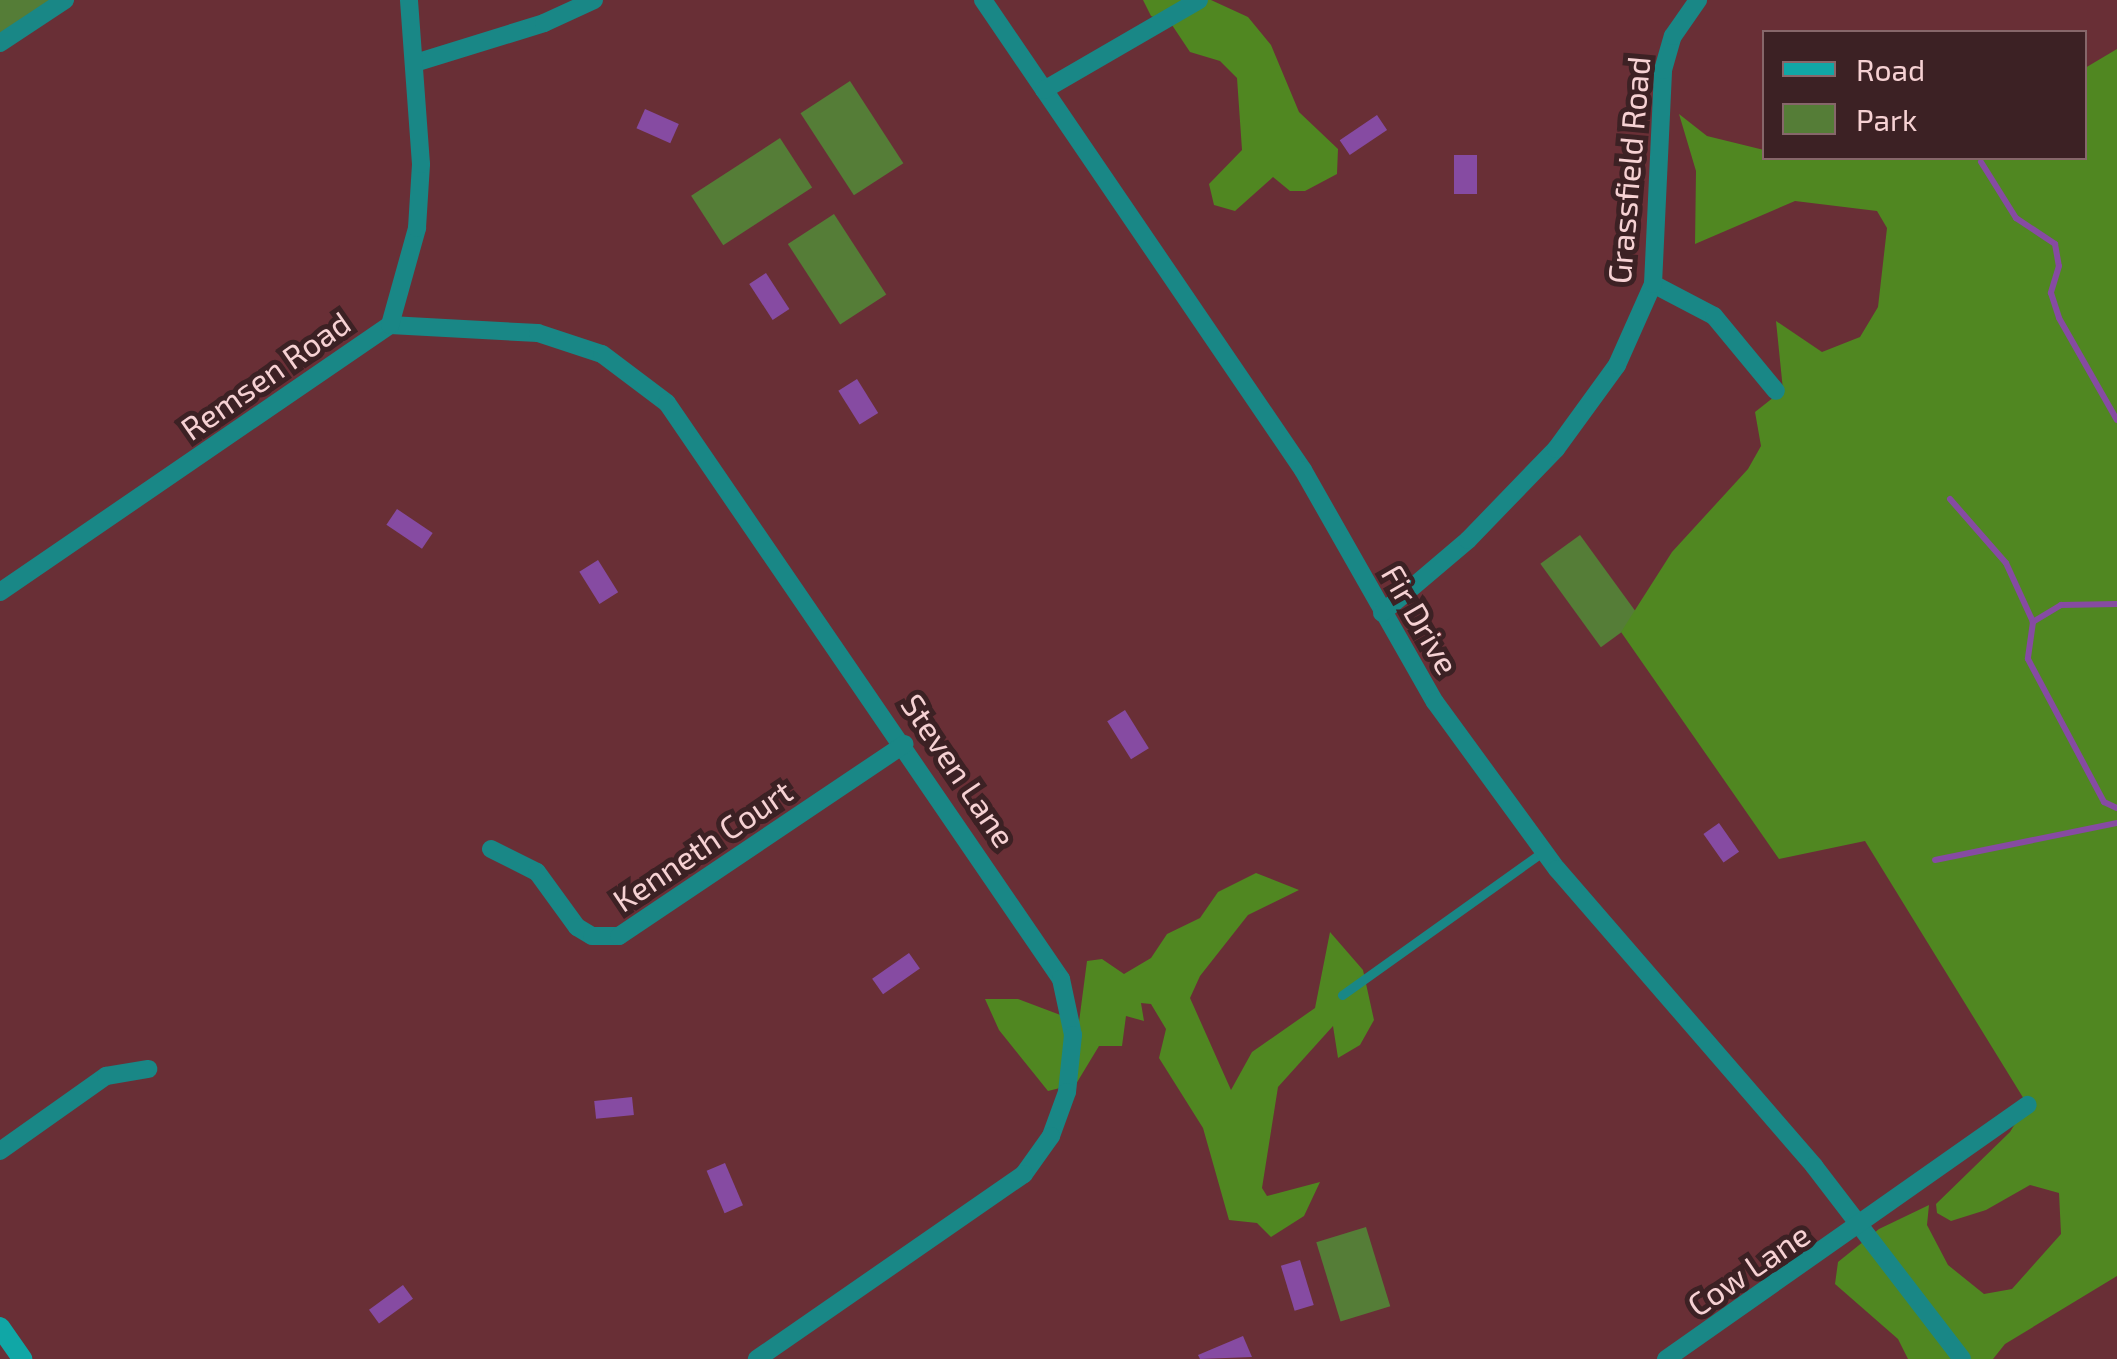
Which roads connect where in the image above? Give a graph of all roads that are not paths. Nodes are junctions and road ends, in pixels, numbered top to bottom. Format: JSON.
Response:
{"nodes":[{"id":1,"x":65,"y":0,"type":"edge"},
{"id":2,"x":409,"y":0,"type":"edge"},
{"id":3,"x":594,"y":0,"type":"edge"},
{"id":4,"x":983,"y":0,"type":"edge"},
{"id":5,"x":1199,"y":0,"type":"edge"},
{"id":6,"x":1698,"y":0,"type":"edge"},
{"id":7,"x":0,"y":43,"type":"edge"},
{"id":8,"x":415,"y":63,"type":"junction"},
{"id":9,"x":1044,"y":90,"type":"junction"},
{"id":10,"x":1653,"y":284,"type":"junction"},
{"id":11,"x":390,"y":325,"type":"junction"},
{"id":12,"x":1776,"y":391,"type":"dead end"},
{"id":13,"x":0,"y":592,"type":"edge"},
{"id":14,"x":1382,"y":613,"type":"junction"},
{"id":15,"x":905,"y":744,"type":"junction"},
{"id":16,"x":491,"y":849,"type":"dead end"},
{"id":17,"x":1544,"y":851,"type":"junction"},
{"id":18,"x":1342,"y":995,"type":"dead end"},
{"id":19,"x":148,"y":1069,"type":"dead end"},
{"id":20,"x":2028,"y":1106,"type":"dead end"},
{"id":21,"x":0,"y":1151,"type":"edge"},
{"id":22,"x":1862,"y":1227,"type":"junction"},
{"id":23,"x":0,"y":1328,"type":"edge"},
{"id":24,"x":1671,"y":1357,"type":"edge"},
{"id":25,"x":22,"y":1359,"type":"edge"},
{"id":26,"x":757,"y":1359,"type":"edge"},
{"id":27,"x":1962,"y":1359,"type":"edge"}],
"edges":[{"from":1,"to":7,"type":"street"},
{"from":2,"to":8,"type":"street","name":"Remsen Road"},
{"from":3,"to":8,"type":"street"},
{"from":4,"to":9,"type":"street","name":"Fir Drive"},
{"from":5,"to":9,"type":"street"},
{"from":6,"to":10,"type":"street","name":"Grassfield Road"},
{"from":8,"to":11,"type":"street","name":"Remsen Road"},
{"from":9,"to":14,"type":"street","name":"Fir Drive"},
{"from":10,"to":12,"type":"street"},
{"from":10,"to":14,"type":"street","name":"Grassfield Road"},
{"from":11,"to":13,"type":"street","name":"Remsen Road"},
{"from":11,"to":15,"type":"street","name":"Steven Lane"},
{"from":14,"to":17,"type":"street","name":"Fir Drive"},
{"from":15,"to":16,"type":"street","name":"Kenneth Court"},
{"from":15,"to":26,"type":"street","name":"Steven Lane"},
{"from":17,"to":18,"type":"lane"},
{"from":17,"to":22,"type":"street","name":"Fir Drive"},
{"from":19,"to":21,"type":"street"},
{"from":20,"to":22,"type":"street","name":"Cow Lane"},
{"from":22,"to":24,"type":"street","name":"Cow Lane"},
{"from":22,"to":27,"type":"street"},
{"from":23,"to":25,"type":"main road"}]}
